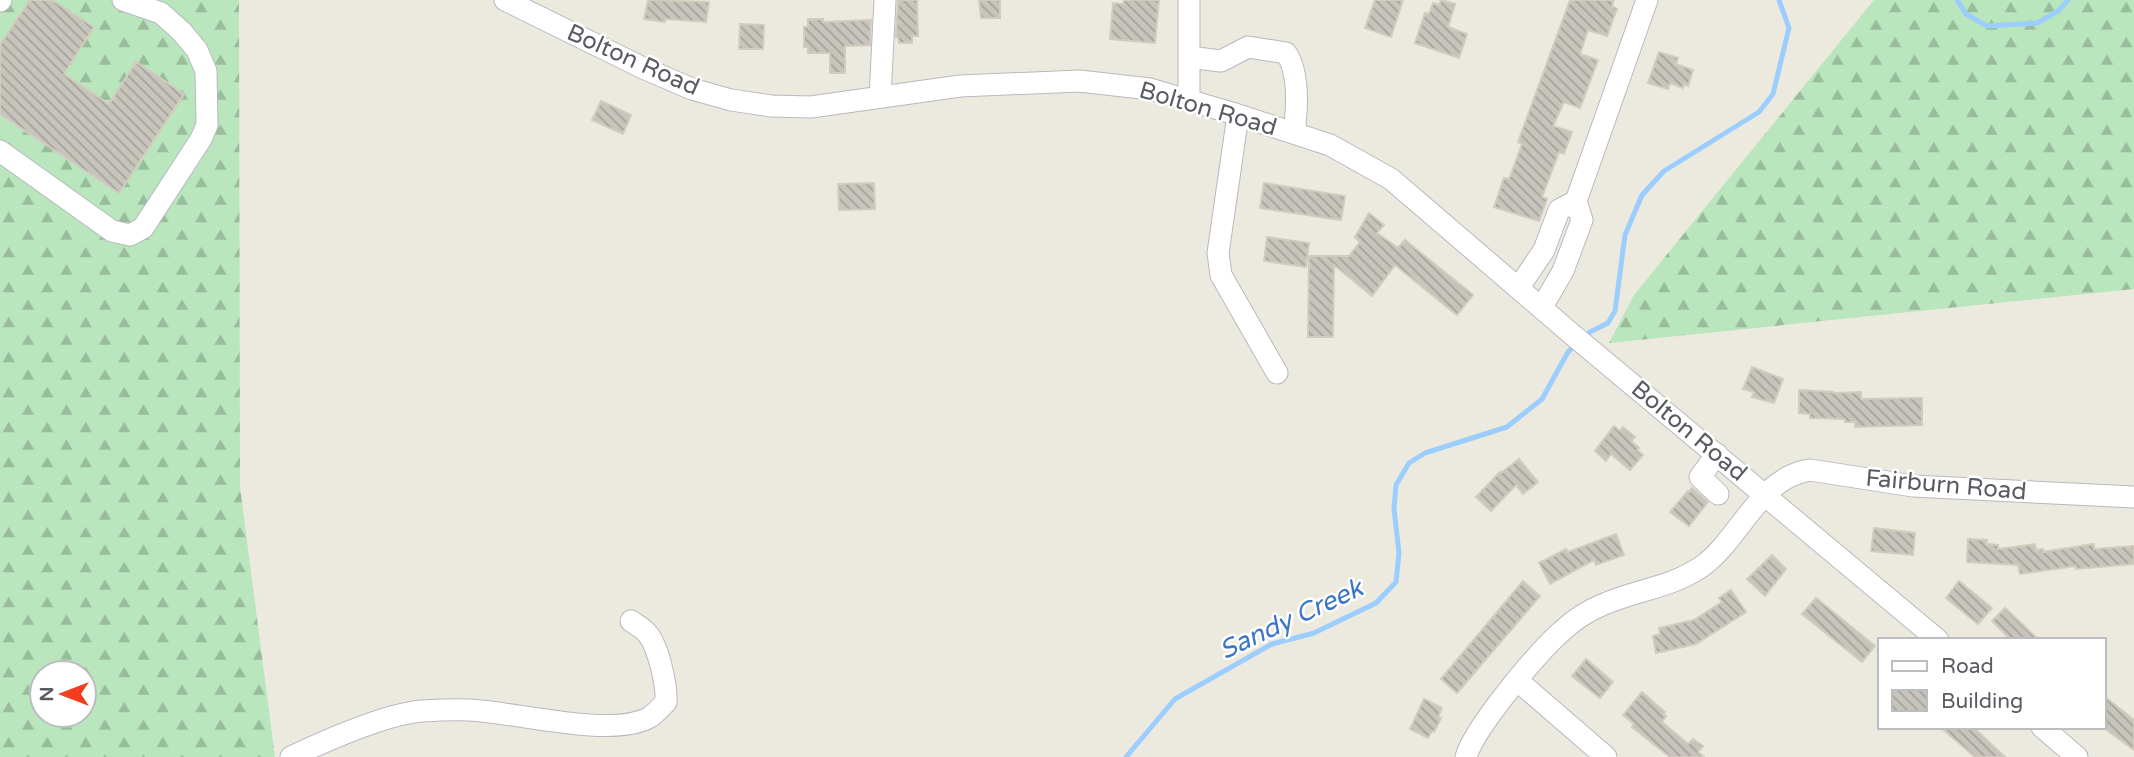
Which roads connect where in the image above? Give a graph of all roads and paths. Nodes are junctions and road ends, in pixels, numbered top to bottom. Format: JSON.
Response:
{"nodes":[{"id":1,"x":123,"y":0,"type":"edge"},
{"id":2,"x":505,"y":0,"type":"edge"},
{"id":3,"x":885,"y":0,"type":"edge"},
{"id":4,"x":1189,"y":0,"type":"edge"},
{"id":5,"x":1647,"y":0,"type":"edge"},
{"id":6,"x":1189,"y":57,"type":"junction"},
{"id":7,"x":880,"y":97,"type":"junction"},
{"id":8,"x":1189,"y":100,"type":"junction"},
{"id":9,"x":1238,"y":115,"type":"junction"},
{"id":10,"x":1294,"y":133,"type":"junction"},
{"id":11,"x":0,"y":150,"type":"edge"},
{"id":12,"x":1576,"y":201,"type":"junction"},
{"id":13,"x":1545,"y":246,"type":"junction"},
{"id":14,"x":1568,"y":256,"type":"junction"},
{"id":15,"x":1519,"y":287,"type":"junction"},
{"id":16,"x":1542,"y":307,"type":"junction"},
{"id":17,"x":1277,"y":373,"type":"dead end"},
{"id":18,"x":1717,"y":454,"type":"junction"},
{"id":19,"x":1718,"y":494,"type":"dead end"},
{"id":20,"x":1766,"y":495,"type":"junction"},
{"id":21,"x":2134,"y":497,"type":"edge"},
{"id":22,"x":631,"y":621,"type":"dead end"},
{"id":23,"x":1936,"y":638,"type":"edge"},
{"id":24,"x":1518,"y":681,"type":"junction"},
{"id":25,"x":2044,"y":729,"type":"edge"},
{"id":26,"x":291,"y":757,"type":"edge"},
{"id":27,"x":1466,"y":757,"type":"edge"},
{"id":28,"x":1606,"y":757,"type":"edge"},
{"id":29,"x":2077,"y":757,"type":"edge"}],
"edges":[{"from":1,"to":11,"type":"street"},
{"from":2,"to":7,"type":"street","name":"Bolton Road"},
{"from":3,"to":7,"type":"street"},
{"from":4,"to":6,"type":"street"},
{"from":5,"to":12,"type":"street"},
{"from":6,"to":8,"type":"street"},
{"from":6,"to":10,"type":"street"},
{"from":7,"to":8,"type":"street","name":"Bolton Road"},
{"from":8,"to":9,"type":"street","name":"Bolton Road"},
{"from":9,"to":10,"type":"street","name":"Bolton Road"},
{"from":9,"to":17,"type":"street"},
{"from":10,"to":15,"type":"street","name":"Bolton Road"},
{"from":12,"to":13,"type":"street"},
{"from":12,"to":14,"type":"street"},
{"from":13,"to":14,"type":"street"},
{"from":13,"to":15,"type":"street"},
{"from":14,"to":16,"type":"street"},
{"from":15,"to":16,"type":"street","name":"Bolton Road"},
{"from":16,"to":18,"type":"street","name":"Bolton Road"},
{"from":18,"to":19,"type":"street"},
{"from":18,"to":20,"type":"street","name":"Bolton Road"},
{"from":20,"to":21,"type":"street","name":"Fairburn Road"},
{"from":20,"to":23,"type":"street","name":"Bolton Road"},
{"from":20,"to":24,"type":"street","name":"Fairburn Road"},
{"from":22,"to":26,"type":"street"},
{"from":24,"to":27,"type":"street","name":"Fairburn Road"},
{"from":24,"to":28,"type":"street"},
{"from":25,"to":29,"type":"street"}]}
